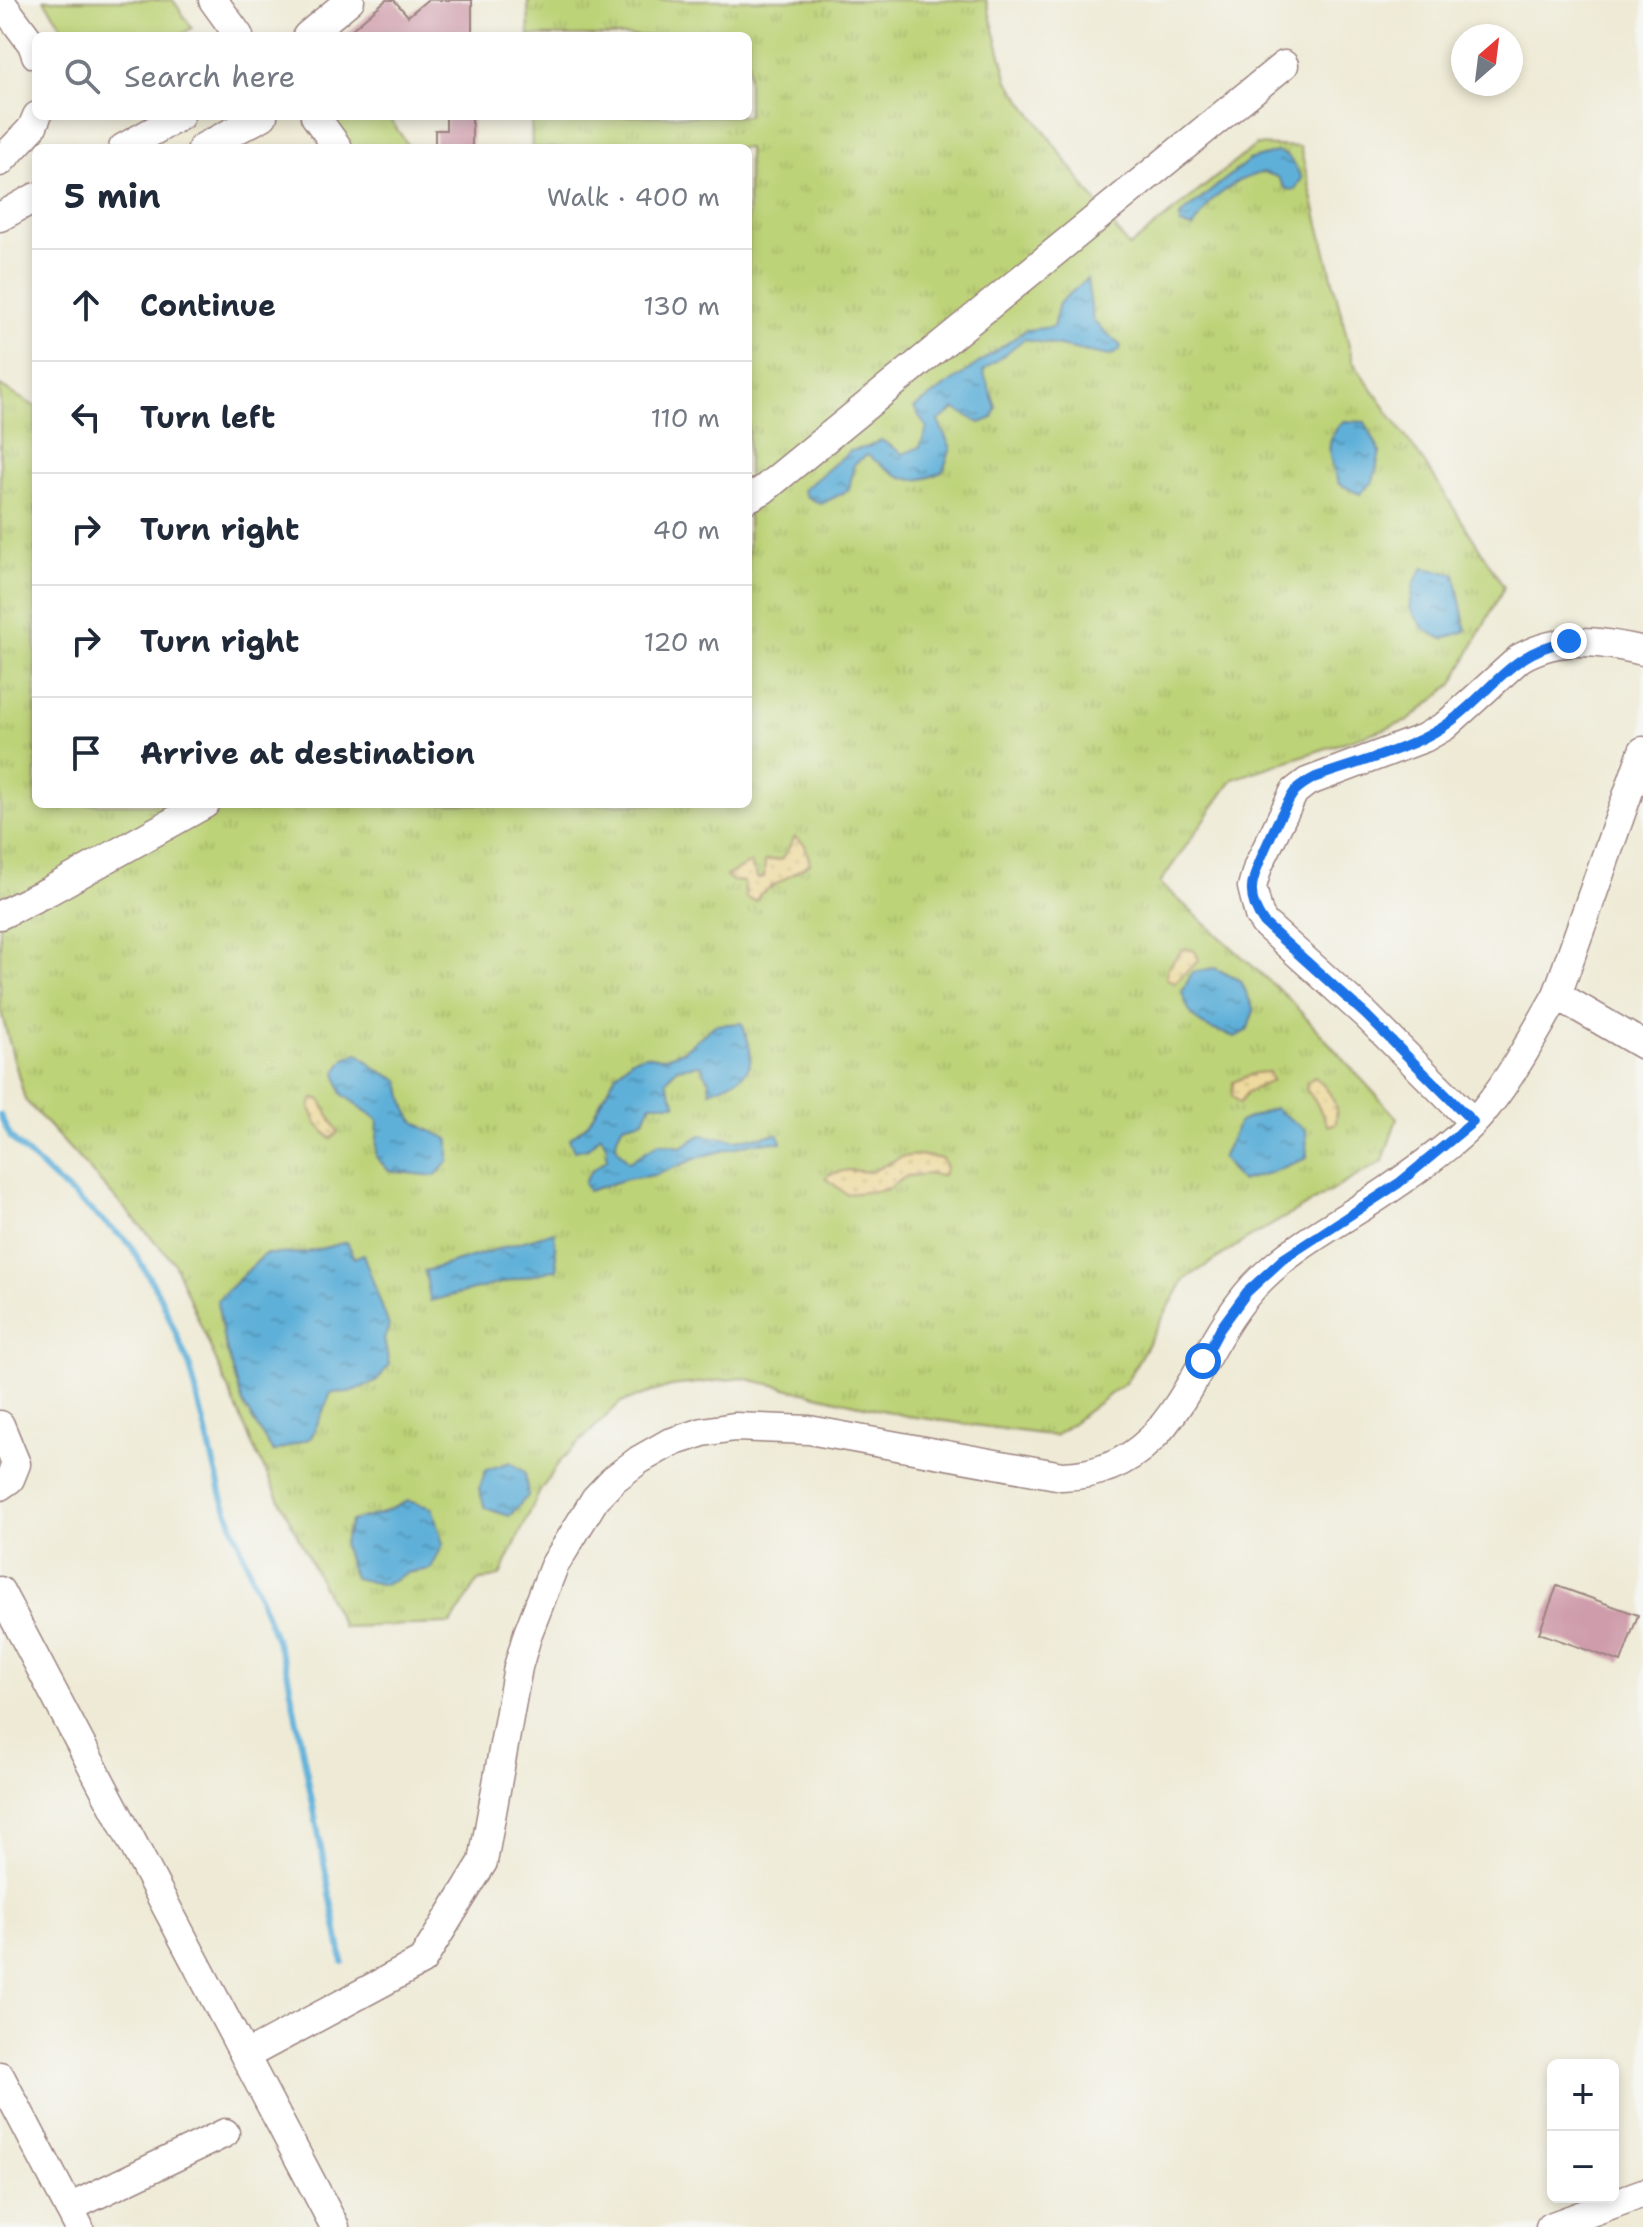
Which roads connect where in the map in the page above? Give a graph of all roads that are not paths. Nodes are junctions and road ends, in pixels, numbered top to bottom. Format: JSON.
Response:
{"nodes":[{"id":1,"x":213,"y":0,"type":"edge"},
{"id":2,"x":0,"y":1,"type":"edge"},
{"id":3,"x":334,"y":5,"type":"edge"},
{"id":4,"x":236,"y":32,"type":"edge"},
{"id":5,"x":310,"y":32,"type":"edge"},
{"id":6,"x":32,"y":44,"type":"edge"},
{"id":7,"x":1284,"y":65,"type":"dead end"},
{"id":8,"x":35,"y":120,"type":"edge"},
{"id":9,"x":173,"y":120,"type":"edge"},
{"id":10,"x":252,"y":120,"type":"edge"},
{"id":11,"x":318,"y":120,"type":"edge"},
{"id":12,"x":215,"y":133,"type":"edge"},
{"id":13,"x":130,"y":144,"type":"edge"},
{"id":14,"x":335,"y":144,"type":"edge"},
{"id":15,"x":0,"y":162,"type":"edge"},
{"id":16,"x":32,"y":199,"type":"edge"},
{"id":17,"x":0,"y":217,"type":"edge"},
{"id":18,"x":752,"y":495,"type":"edge"},
{"id":19,"x":1643,"y":651,"type":"edge"},
{"id":20,"x":1643,"y":751,"type":"edge"},
{"id":21,"x":198,"y":808,"type":"edge"},
{"id":22,"x":0,"y":915,"type":"edge"},
{"id":23,"x":1557,"y":995,"type":"junction"},
{"id":24,"x":1643,"y":1045,"type":"edge"},
{"id":25,"x":1473,"y":1122,"type":"junction"},
{"id":26,"x":0,"y":1425,"type":"edge"},
{"id":27,"x":0,"y":1486,"type":"edge"},
{"id":28,"x":0,"y":1591,"type":"edge"},
{"id":29,"x":245,"y":2056,"type":"junction"},
{"id":30,"x":0,"y":2076,"type":"edge"},
{"id":31,"x":225,"y":2133,"type":"dead end"},
{"id":32,"x":1643,"y":2193,"type":"edge"},
{"id":33,"x":74,"y":2218,"type":"edge"},
{"id":34,"x":335,"y":2227,"type":"edge"},
{"id":35,"x":1550,"y":2227,"type":"edge"}],
"edges":[{"from":1,"to":4,"type":"lane"},
{"from":2,"to":6,"type":"lane"},
{"from":3,"to":5,"type":"lane"},
{"from":7,"to":18,"type":"lane"},
{"from":8,"to":15,"type":"lane"},
{"from":9,"to":13,"type":"lane"},
{"from":10,"to":12,"type":"lane"},
{"from":11,"to":14,"type":"lane"},
{"from":16,"to":17,"type":"lane"},
{"from":19,"to":25,"type":"lane"},
{"from":20,"to":23,"type":"lane"},
{"from":21,"to":22,"type":"lane"},
{"from":23,"to":24,"type":"lane"},
{"from":23,"to":25,"type":"lane"},
{"from":25,"to":29,"type":"lane"},
{"from":26,"to":27,"type":"lane"},
{"from":28,"to":29,"type":"lane"},
{"from":29,"to":34,"type":"lane"},
{"from":30,"to":33,"type":"lane"},
{"from":31,"to":33,"type":"lane"},
{"from":32,"to":35,"type":"lane"}]}
